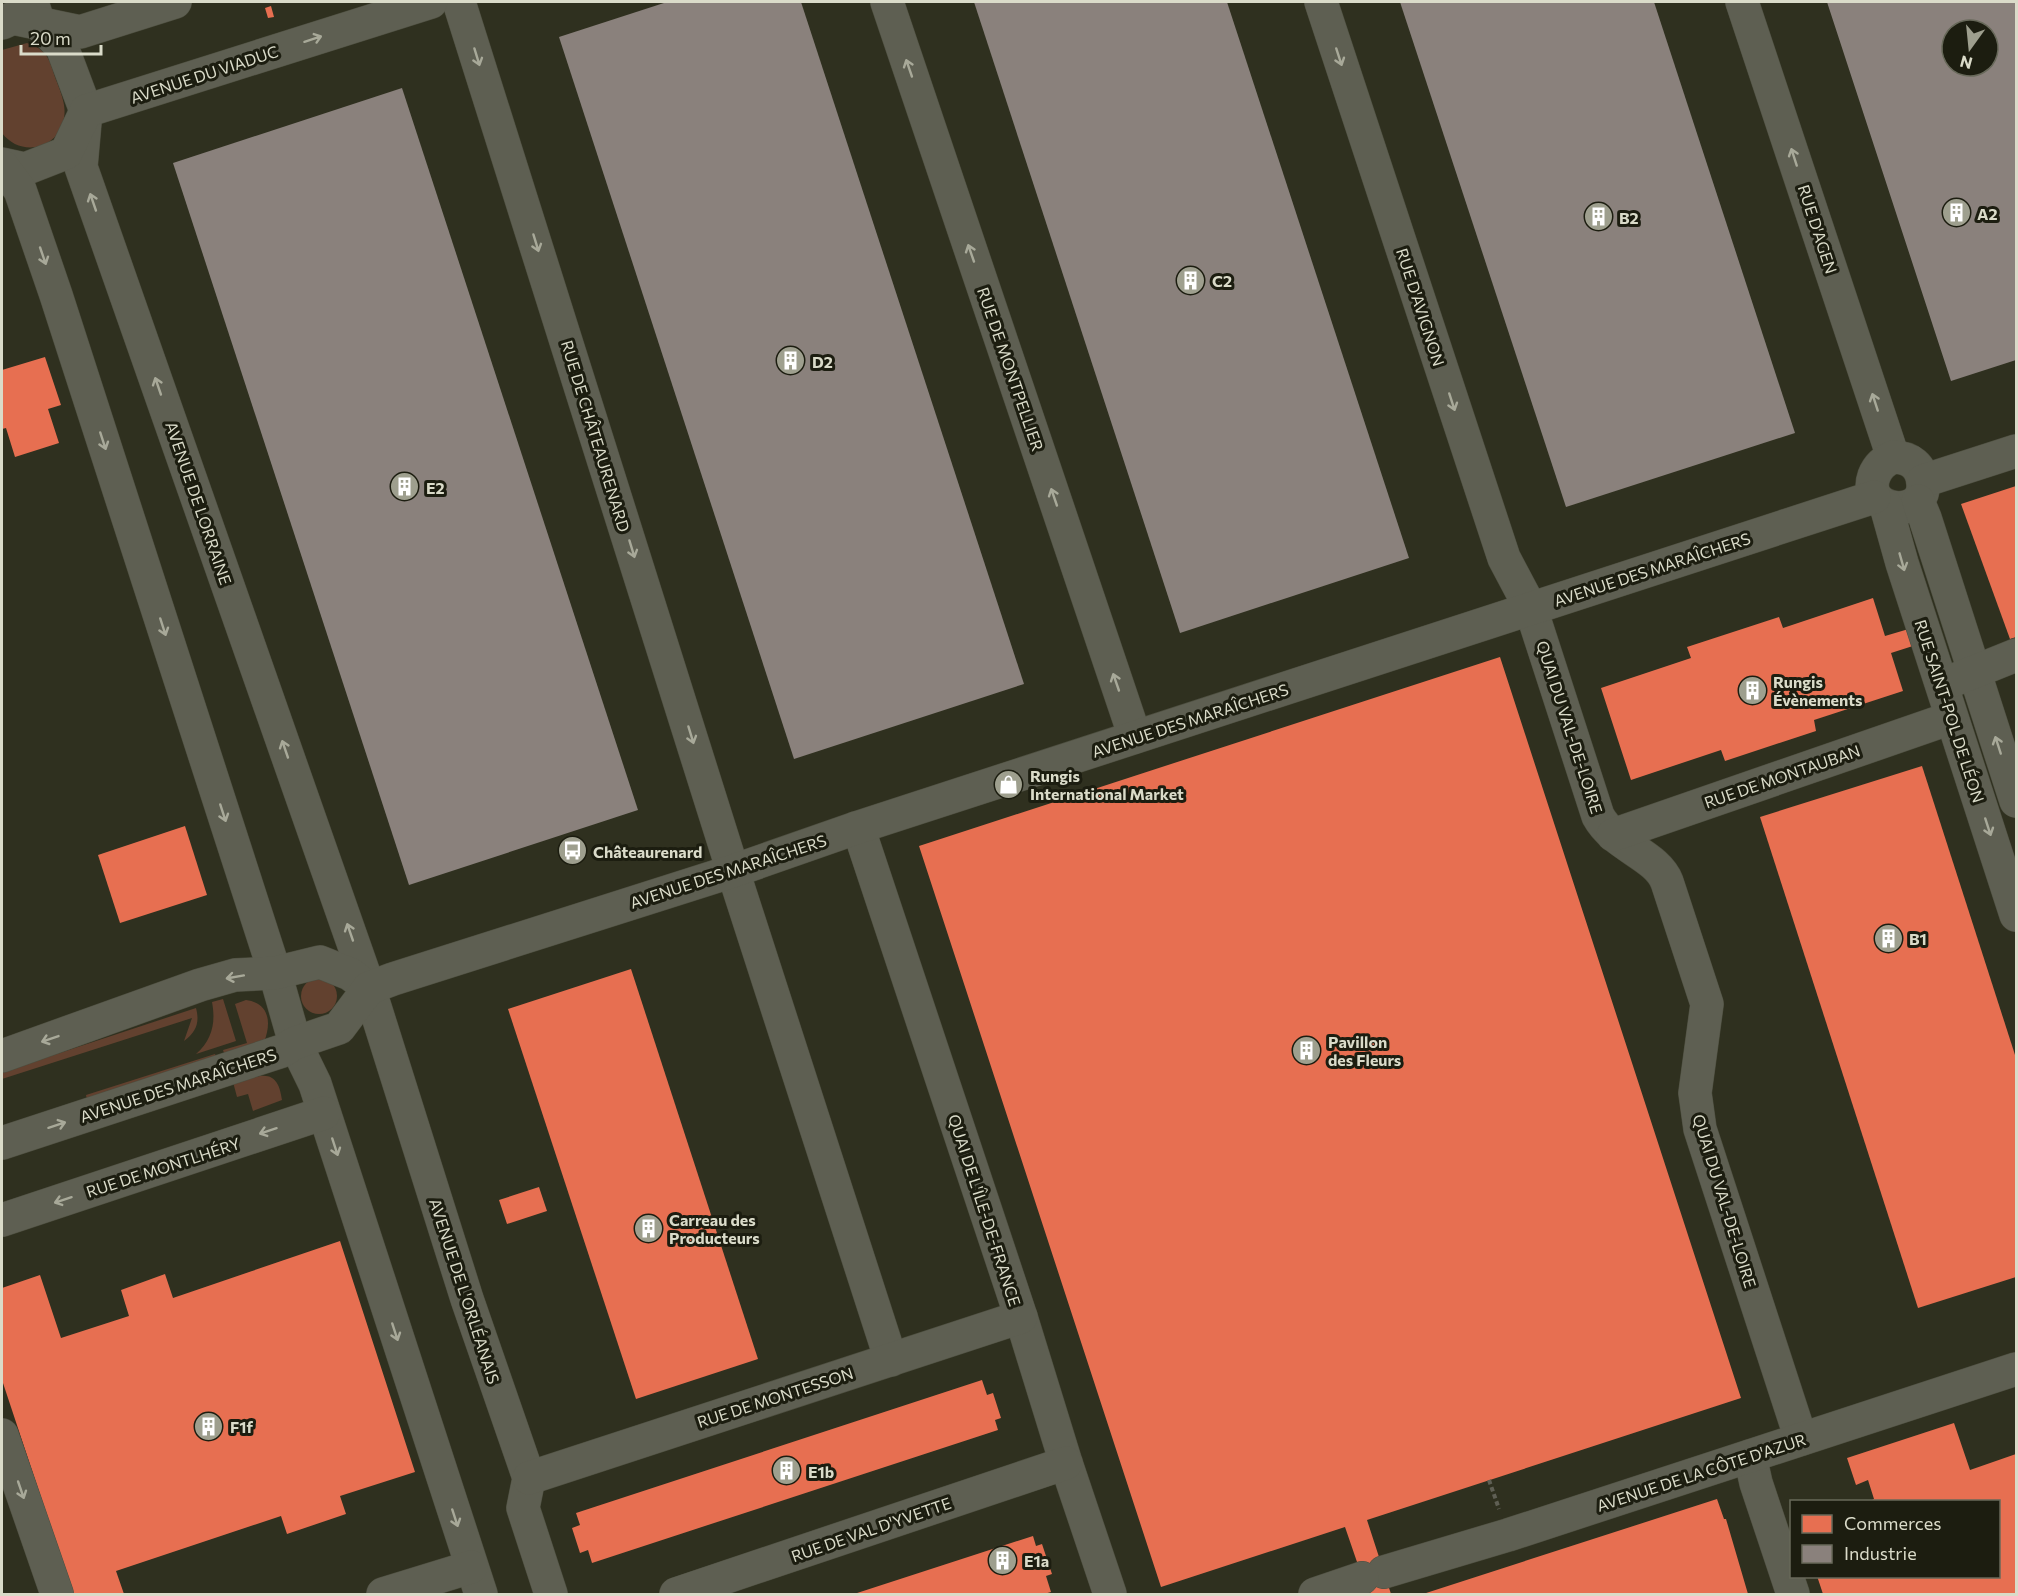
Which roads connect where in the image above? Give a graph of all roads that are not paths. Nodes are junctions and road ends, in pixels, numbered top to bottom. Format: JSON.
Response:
{"nodes":[{"id":1,"x":175,"y":2,"type":"edge"},
{"id":2,"x":431,"y":2,"type":"edge"},
{"id":3,"x":459,"y":2,"type":"edge"},
{"id":4,"x":887,"y":2,"type":"edge"},
{"id":5,"x":1321,"y":2,"type":"edge"},
{"id":6,"x":1742,"y":2,"type":"edge"},
{"id":7,"x":36,"y":13,"type":"edge"},
{"id":8,"x":2,"y":23,"type":"edge"},
{"id":9,"x":86,"y":111,"type":"junction"},
{"id":10,"x":2,"y":165,"type":"edge"},
{"id":11,"x":2016,"y":451,"type":"edge"},
{"id":12,"x":1893,"y":457,"type":"junction"},
{"id":13,"x":1900,"y":496,"type":"junction"},
{"id":14,"x":1531,"y":609,"type":"junction"},
{"id":15,"x":2016,"y":655,"type":"edge"},
{"id":16,"x":1975,"y":673,"type":"junction"},
{"id":17,"x":1941,"y":684,"type":"junction"},
{"id":18,"x":1952,"y":718,"type":"junction"},
{"id":19,"x":1135,"y":737,"type":"junction"},
{"id":20,"x":2016,"y":801,"type":"edge"},
{"id":21,"x":856,"y":828,"type":"junction"},
{"id":22,"x":1613,"y":835,"type":"junction"},
{"id":23,"x":733,"y":871,"type":"junction"},
{"id":24,"x":2016,"y":915,"type":"edge"},
{"id":25,"x":275,"y":973,"type":"junction"},
{"id":26,"x":369,"y":988,"type":"junction"},
{"id":27,"x":295,"y":1043,"type":"junction"},
{"id":28,"x":2,"y":1056,"type":"edge"},
{"id":29,"x":324,"y":1113,"type":"junction"},
{"id":30,"x":2,"y":1143,"type":"edge"},
{"id":31,"x":2,"y":1220,"type":"edge"},
{"id":32,"x":1021,"y":1317,"type":"junction"},
{"id":33,"x":891,"y":1360,"type":"junction"},
{"id":34,"x":2016,"y":1369,"type":"edge"},
{"id":35,"x":2,"y":1435,"type":"edge"},
{"id":36,"x":1801,"y":1439,"type":"junction"},
{"id":37,"x":1750,"y":1455,"type":"junction"},
{"id":38,"x":1066,"y":1463,"type":"junction"},
{"id":39,"x":529,"y":1478,"type":"junction"},
{"id":40,"x":476,"y":1581,"type":"edge"},
{"id":41,"x":57,"y":1594,"type":"edge"},
{"id":42,"x":383,"y":1594,"type":"edge"},
{"id":43,"x":551,"y":1594,"type":"edge"},
{"id":44,"x":676,"y":1594,"type":"edge"},
{"id":45,"x":1110,"y":1594,"type":"edge"},
{"id":46,"x":1315,"y":1594,"type":"edge"},
{"id":47,"x":1793,"y":1594,"type":"edge"}],
"edges":[{"from":1,"to":7,"type":"lane"},
{"from":9,"to":2,"type":"lane","name":"AVENUE DU VIADUC","one_way":true},
{"from":3,"to":23,"type":"lane","name":"RUE DE CHÂTEAURENARD","one_way":true},
{"from":19,"to":4,"type":"lane","name":"RUE DE MONTPELLIER","one_way":true},
{"from":5,"to":14,"type":"lane","name":"RUE D'AVIGNON","one_way":true},
{"from":12,"to":6,"type":"lane","name":"RUE D'AGEN","one_way":true},
{"from":7,"to":8,"type":"lane"},
{"from":7,"to":9,"type":"lane","name":"AVENUE DE LORRAINE"},
{"from":9,"to":10,"type":"lane"},
{"from":26,"to":9,"type":"lane","name":"AVENUE DE LORRAINE","one_way":true},
{"from":10,"to":25,"type":"lane","one_way":true},
{"from":11,"to":13,"type":"lane","name":"AVENUE DES MARAÎCHERS"},
{"from":12,"to":13,"type":"lane"},
{"from":12,"to":13,"type":"lane"},
{"from":13,"to":14,"type":"lane","name":"AVENUE DES MARAÎCHERS"},
{"from":13,"to":16,"type":"lane"},
{"from":13,"to":17,"type":"lane","name":"RUE SAINT-POL DE LÉON","one_way":true},
{"from":14,"to":19,"type":"lane","name":"AVENUE DES MARAÎCHERS"},
{"from":14,"to":22,"type":"lane","name":"QUAI DU VAL-DE-LOIRE"},
{"from":15,"to":16,"type":"lane"},
{"from":16,"to":17,"type":"lane"},
{"from":20,"to":16,"type":"lane","one_way":true},
{"from":17,"to":18,"type":"lane","name":"RUE SAINT-POL DE LÉON"},
{"from":18,"to":22,"type":"lane","name":"RUE DE MONTAUBAN"},
{"from":18,"to":24,"type":"lane","name":"RUE SAINT-POL DE LÉON","one_way":true},
{"from":19,"to":21,"type":"lane","name":"AVENUE DES MARAÎCHERS"},
{"from":21,"to":23,"type":"lane","name":"AVENUE DES MARAÎCHERS"},
{"from":21,"to":32,"type":"lane","name":"QUAI DE L'ÎLE-DE-FRANCE"},
{"from":22,"to":36,"type":"lane","name":"QUAI DU VAL-DE-LOIRE"},
{"from":23,"to":26,"type":"lane","name":"AVENUE DES MARAÎCHERS"},
{"from":23,"to":33,"type":"lane","name":"RUE DE CHÂTEAURENARD"},
{"from":25,"to":26,"type":"lane"},
{"from":25,"to":27,"type":"lane"},
{"from":25,"to":28,"type":"lane","one_way":true},
{"from":26,"to":27,"type":"lane","name":"AVENUE DES MARAÎCHERS"},
{"from":26,"to":39,"type":"lane","name":"AVENUE DE L'ORLÉANAIS"},
{"from":27,"to":29,"type":"lane"},
{"from":30,"to":27,"type":"lane","name":"AVENUE DES MARAÎCHERS","one_way":true},
{"from":29,"to":31,"type":"lane","name":"RUE DE MONTLHÉRY","one_way":true},
{"from":29,"to":40,"type":"lane","one_way":true},
{"from":32,"to":33,"type":"lane","name":"RUE DE MONTESSON"},
{"from":32,"to":38,"type":"lane","name":"QUAI DE L'ÎLE-DE-FRANCE"},
{"from":33,"to":39,"type":"lane","name":"RUE DE MONTESSON"},
{"from":34,"to":36,"type":"lane","name":"AVENUE DE LA CÔTE D'AZUR"},
{"from":35,"to":41,"type":"lane","one_way":true},
{"from":36,"to":37,"type":"lane","name":"AVENUE DE LA CÔTE D'AZUR"},
{"from":37,"to":46,"type":"lane","name":"AVENUE DE LA CÔTE D'AZUR"},
{"from":37,"to":47,"type":"lane"},
{"from":38,"to":44,"type":"lane","name":"RUE DE VAL D'YVETTE"},
{"from":38,"to":45,"type":"lane","name":"QUAI DE L'ÎLE-DE-FRANCE"},
{"from":39,"to":43,"type":"lane"},
{"from":40,"to":42,"type":"lane"}]}
